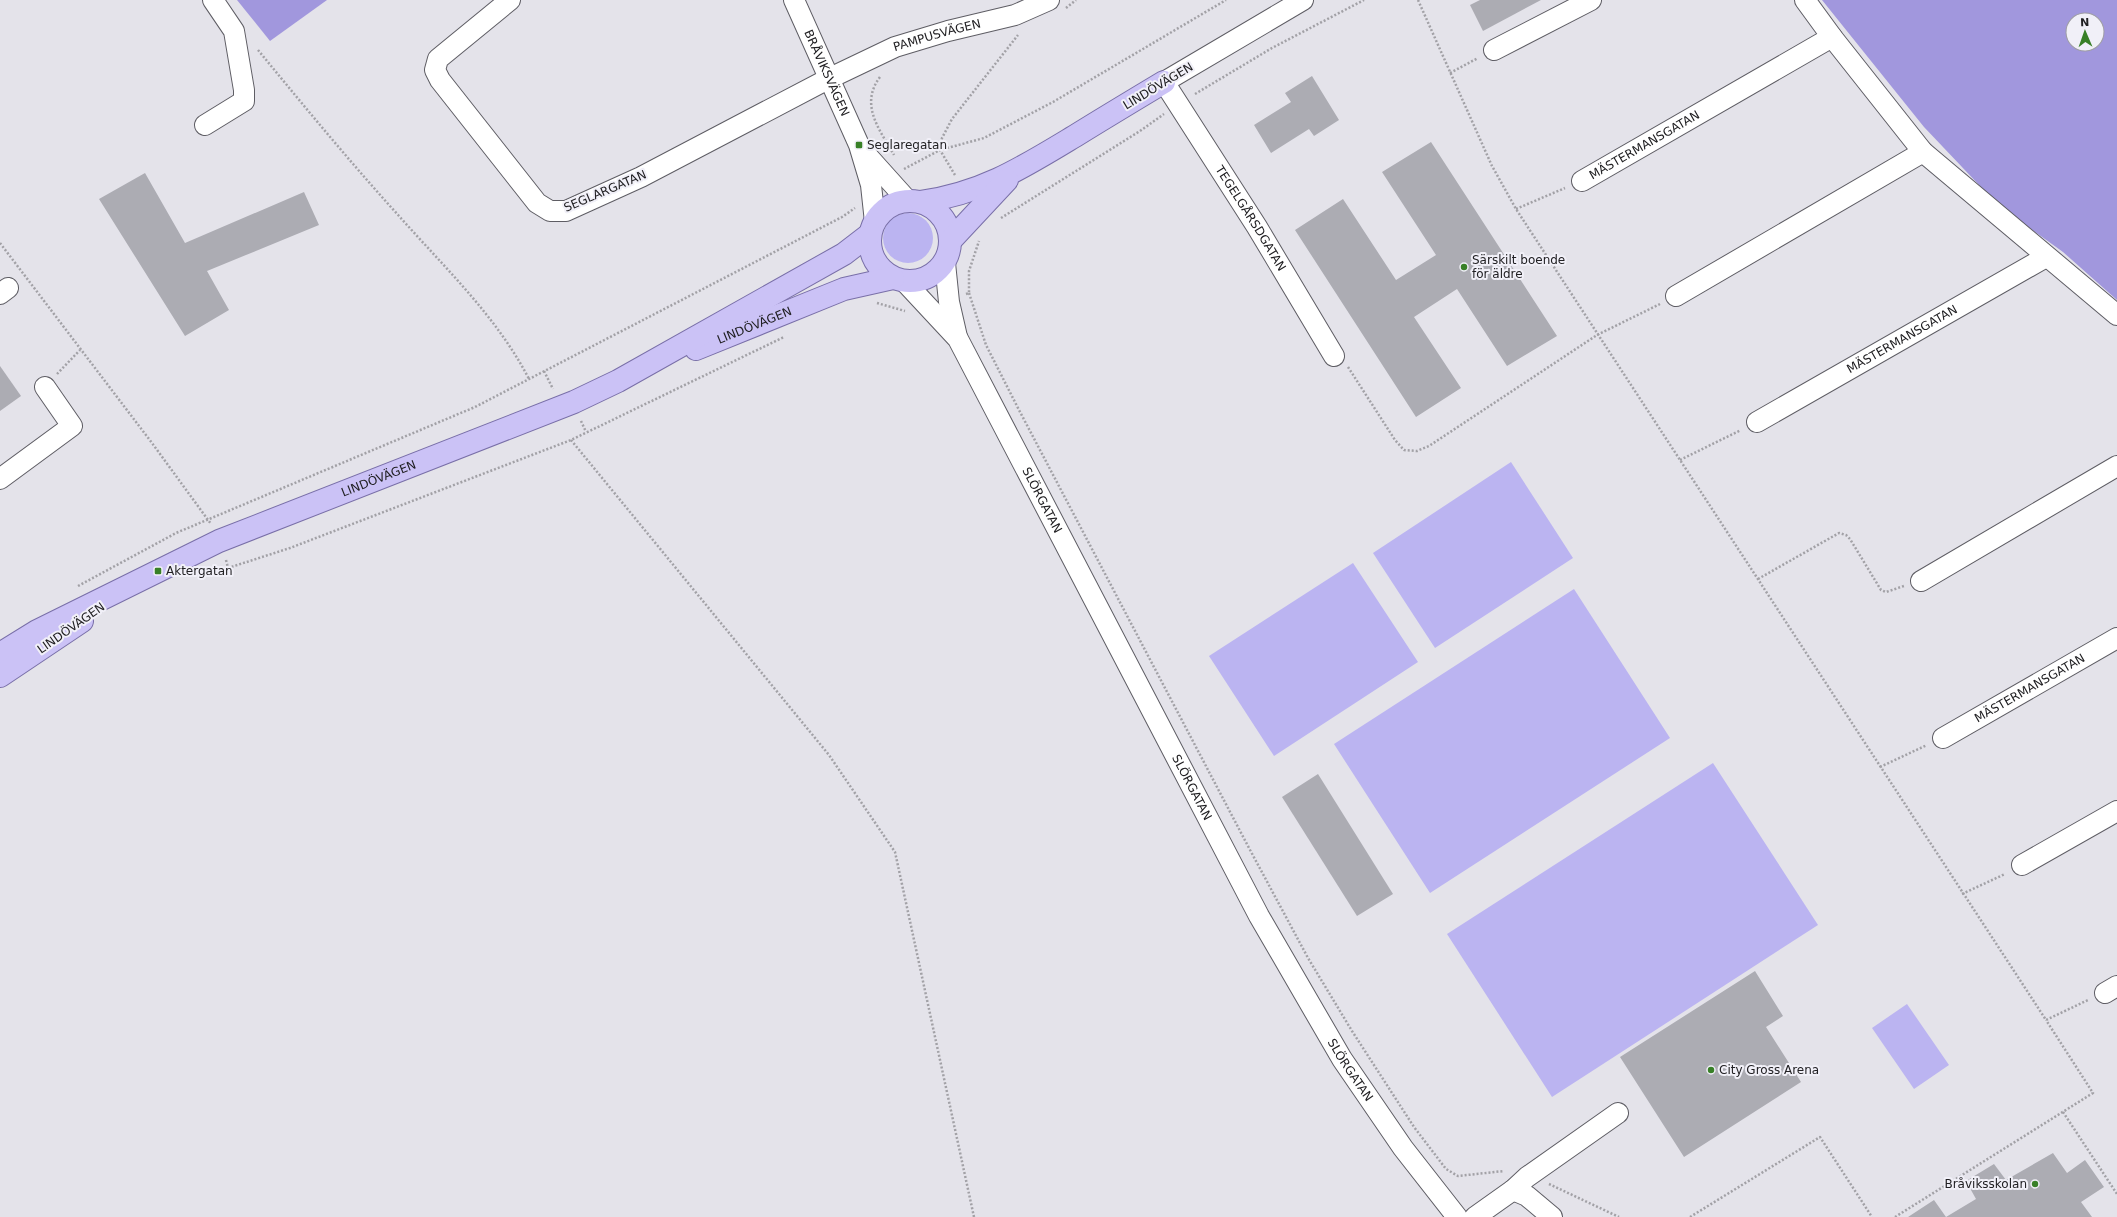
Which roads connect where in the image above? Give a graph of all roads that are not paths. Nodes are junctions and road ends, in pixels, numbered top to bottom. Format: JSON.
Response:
{"nodes":[{"id":1,"x":213,"y":0,"type":"edge"},
{"id":2,"x":510,"y":0,"type":"edge"},
{"id":3,"x":794,"y":0,"type":"edge"},
{"id":4,"x":1303,"y":0,"type":"edge"},
{"id":5,"x":1591,"y":0,"type":"edge"},
{"id":6,"x":1805,"y":0,"type":"edge"},
{"id":7,"x":1056,"y":5,"type":"edge"},
{"id":8,"x":1832,"y":38,"type":"junction"},
{"id":9,"x":1494,"y":50,"type":"road end"},
{"id":10,"x":828,"y":79,"type":"junction"},
{"id":11,"x":1164,"y":82,"type":"junction"},
{"id":12,"x":205,"y":125,"type":"dead end"},
{"id":13,"x":1923,"y":152,"type":"junction"},
{"id":14,"x":890,"y":174,"type":"junction"},
{"id":15,"x":1013,"y":174,"type":"junction"},
{"id":16,"x":1582,"y":181,"type":"road end"},
{"id":17,"x":915,"y":202,"type":"junction"},
{"id":18,"x":872,"y":228,"type":"junction"},
{"id":19,"x":951,"y":240,"type":"junction"},
{"id":20,"x":2046,"y":257,"type":"junction"},
{"id":21,"x":944,"y":263,"type":"junction"},
{"id":22,"x":899,"y":280,"type":"junction"},
{"id":23,"x":1676,"y":296,"type":"road end"},
{"id":24,"x":2117,"y":315,"type":"edge"},
{"id":25,"x":958,"y":339,"type":"junction"},
{"id":26,"x":1334,"y":356,"type":"road end"},
{"id":27,"x":618,"y":380,"type":"junction"},
{"id":28,"x":45,"y":387,"type":"road end"},
{"id":29,"x":1757,"y":422,"type":"road end"},
{"id":30,"x":2117,"y":466,"type":"edge"},
{"id":31,"x":0,"y":479,"type":"edge"},
{"id":32,"x":141,"y":579,"type":"junction"},
{"id":33,"x":1921,"y":581,"type":"road end"},
{"id":34,"x":2117,"y":638,"type":"edge"},
{"id":35,"x":0,"y":654,"type":"edge"},
{"id":36,"x":0,"y":675,"type":"edge"},
{"id":37,"x":1943,"y":738,"type":"road end"},
{"id":38,"x":2117,"y":811,"type":"edge"},
{"id":39,"x":2022,"y":865,"type":"road end"},
{"id":40,"x":1618,"y":1113,"type":"dead end"},
{"id":41,"x":1520,"y":1184,"type":"junction"},
{"id":42,"x":1456,"y":1217,"type":"edge"},
{"id":43,"x":1475,"y":1217,"type":"edge"},
{"id":44,"x":1552,"y":1217,"type":"edge"}],
"edges":[{"from":1,"to":12,"type":"street"},
{"from":2,"to":10,"type":"street","name":"SEGLARGATAN"},
{"from":3,"to":10,"type":"street","name":"BRÅVIKSVÄGEN"},
{"from":4,"to":11,"type":"street","name":"LINDÖVÄGEN"},
{"from":5,"to":9,"type":"street"},
{"from":6,"to":8,"type":"street"},
{"from":7,"to":10,"type":"street","name":"PAMPUSVÄGEN"},
{"from":8,"to":13,"type":"street"},
{"from":8,"to":16,"type":"street","name":"MÄSTERMANSGATAN"},
{"from":10,"to":14,"type":"street","name":"BRÅVIKSVÄGEN"},
{"from":11,"to":15,"type":"main road","name":"LINDÖVÄGEN"},
{"from":11,"to":26,"type":"street","name":"TEGELGÅRSDGATAN"},
{"from":13,"to":20,"type":"street"},
{"from":13,"to":23,"type":"street"},
{"from":14,"to":17,"type":"street","name":"BRÅVIKSVÄGEN"},
{"from":14,"to":18,"type":"street"},
{"from":15,"to":17,"type":"main road","name":"LINDÖVÄGEN"},
{"from":15,"to":19,"type":"main road","name":"LINDÖVÄGEN"},
{"from":17,"to":18,"type":"main road"},
{"from":17,"to":19,"type":"main road"},
{"from":18,"to":22,"type":"main road"},
{"from":18,"to":27,"type":"main road","name":"LINDÖVÄGEN"},
{"from":19,"to":21,"type":"main road"},
{"from":20,"to":24,"type":"street"},
{"from":20,"to":29,"type":"street","name":"MÄSTERMANSGATAN"},
{"from":21,"to":22,"type":"main road"},
{"from":21,"to":25,"type":"street","name":"SLÖRGATAN"},
{"from":22,"to":25,"type":"street","name":"SLÖRGATAN"},
{"from":22,"to":27,"type":"main road","name":"LINDÖVÄGEN"},
{"from":25,"to":42,"type":"street","name":"SLÖRGATAN"},
{"from":27,"to":32,"type":"main road","name":"LINDÖVÄGEN"},
{"from":28,"to":31,"type":"street"},
{"from":30,"to":33,"type":"street"},
{"from":32,"to":35,"type":"main road","name":"LINDÖVÄGEN"},
{"from":32,"to":36,"type":"main road","name":"LINDÖVÄGEN"},
{"from":34,"to":37,"type":"street","name":"MÄSTERMANSGATAN"},
{"from":38,"to":39,"type":"street"},
{"from":40,"to":41,"type":"street"},
{"from":41,"to":43,"type":"street"},
{"from":41,"to":44,"type":"street"}]}
